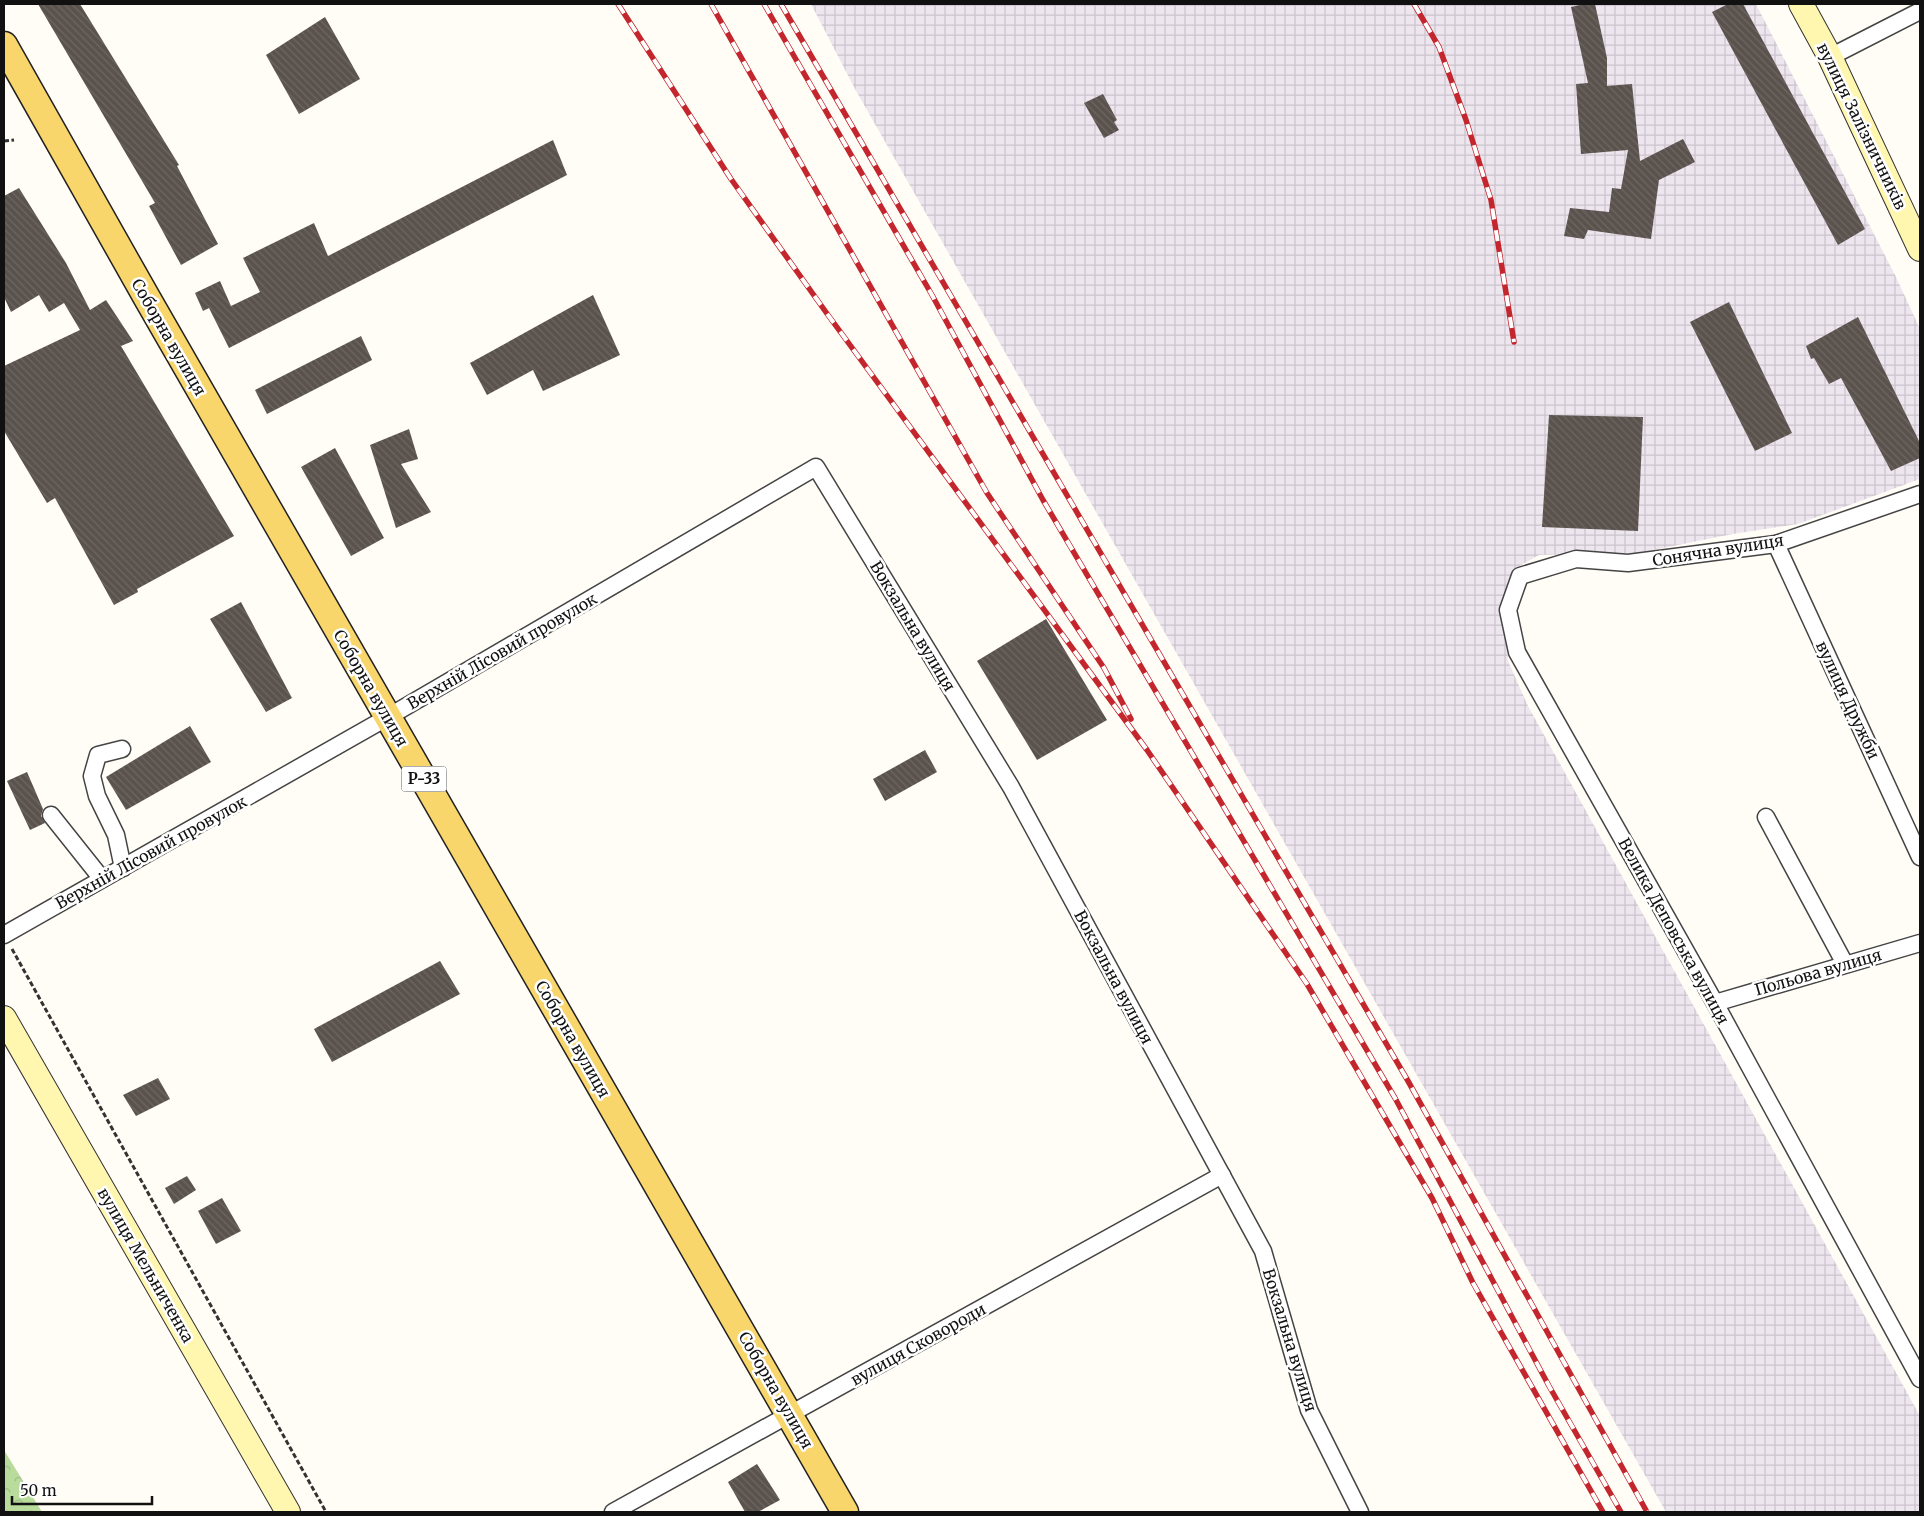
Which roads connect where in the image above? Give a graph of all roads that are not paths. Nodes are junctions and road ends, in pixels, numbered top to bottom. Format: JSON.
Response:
{"nodes":[{"id":1,"x":1801,"y":4,"type":"edge"},
{"id":2,"x":1920,"y":11,"type":"edge"},
{"id":3,"x":4,"y":45,"type":"edge"},
{"id":4,"x":1830,"y":57,"type":"junction"},
{"id":5,"x":1920,"y":249,"type":"edge"},
{"id":6,"x":816,"y":467,"type":"joint"},
{"id":7,"x":1920,"y":494,"type":"edge"},
{"id":8,"x":1776,"y":544,"type":"junction"},
{"id":9,"x":1628,"y":563,"type":"joint"},
{"id":10,"x":388,"y":717,"type":"junction"},
{"id":11,"x":122,"y":750,"type":"dead end"},
{"id":12,"x":51,"y":815,"type":"dead end"},
{"id":13,"x":1766,"y":817,"type":"dead end"},
{"id":14,"x":1920,"y":857,"type":"edge"},
{"id":15,"x":123,"y":868,"type":"junction"},
{"id":16,"x":102,"y":879,"type":"junction"},
{"id":17,"x":4,"y":935,"type":"edge"},
{"id":18,"x":1920,"y":943,"type":"edge"},
{"id":19,"x":1845,"y":964,"type":"junction"},
{"id":20,"x":1715,"y":1003,"type":"junction"},
{"id":21,"x":4,"y":1018,"type":"edge"},
{"id":22,"x":1222,"y":1176,"type":"junction"},
{"id":23,"x":1920,"y":1379,"type":"edge"},
{"id":24,"x":790,"y":1415,"type":"junction"},
{"id":25,"x":288,"y":1512,"type":"edge"},
{"id":26,"x":613,"y":1512,"type":"edge"},
{"id":27,"x":845,"y":1512,"type":"edge"},
{"id":28,"x":1360,"y":1512,"type":"edge"}],
"edges":[{"from":1,"to":4,"type":"street","name":"вулиця Залізничників"},
{"from":2,"to":4,"type":"street"},
{"from":3,"to":10,"type":"main road","name":"Соборна вулиця","number":"Р-33"},
{"from":4,"to":5,"type":"street","name":"вулиця Залізничників"},
{"from":6,"to":10,"type":"street","name":"Верхній Лісовий провулок"},
{"from":6,"to":22,"type":"street","name":"Вокзальна вулиця"},
{"from":7,"to":8,"type":"street","name":"Сонячна вулиця"},
{"from":8,"to":9,"type":"street","name":"Сонячна вулиця"},
{"from":8,"to":14,"type":"street","name":"вулиця Дружби"},
{"from":9,"to":20,"type":"street","name":"Велика Деповська вулиця"},
{"from":10,"to":15,"type":"street","name":"Верхній Лісовий провулок"},
{"from":10,"to":24,"type":"main road","name":"Соборна вулиця","number":"Р-33"},
{"from":11,"to":15,"type":"street"},
{"from":12,"to":16,"type":"street"},
{"from":13,"to":19,"type":"street"},
{"from":15,"to":16,"type":"street","name":"Верхній Лісовий провулок"},
{"from":16,"to":17,"type":"street","name":"Верхній Лісовий провулок"},
{"from":18,"to":19,"type":"street","name":"Польова вулиця"},
{"from":19,"to":20,"type":"street","name":"Польова вулиця"},
{"from":20,"to":23,"type":"street","name":"Велика Деповська вулиця"},
{"from":21,"to":25,"type":"street","name":"вулиця Мельниченка"},
{"from":22,"to":24,"type":"street","name":"вулиця Сковороди"},
{"from":22,"to":28,"type":"street","name":"Вокзальна вулиця"},
{"from":24,"to":26,"type":"street","name":"вулиця Сковороди"},
{"from":24,"to":27,"type":"main road","name":"Соборна вулиця","number":"Р-33"}]}
